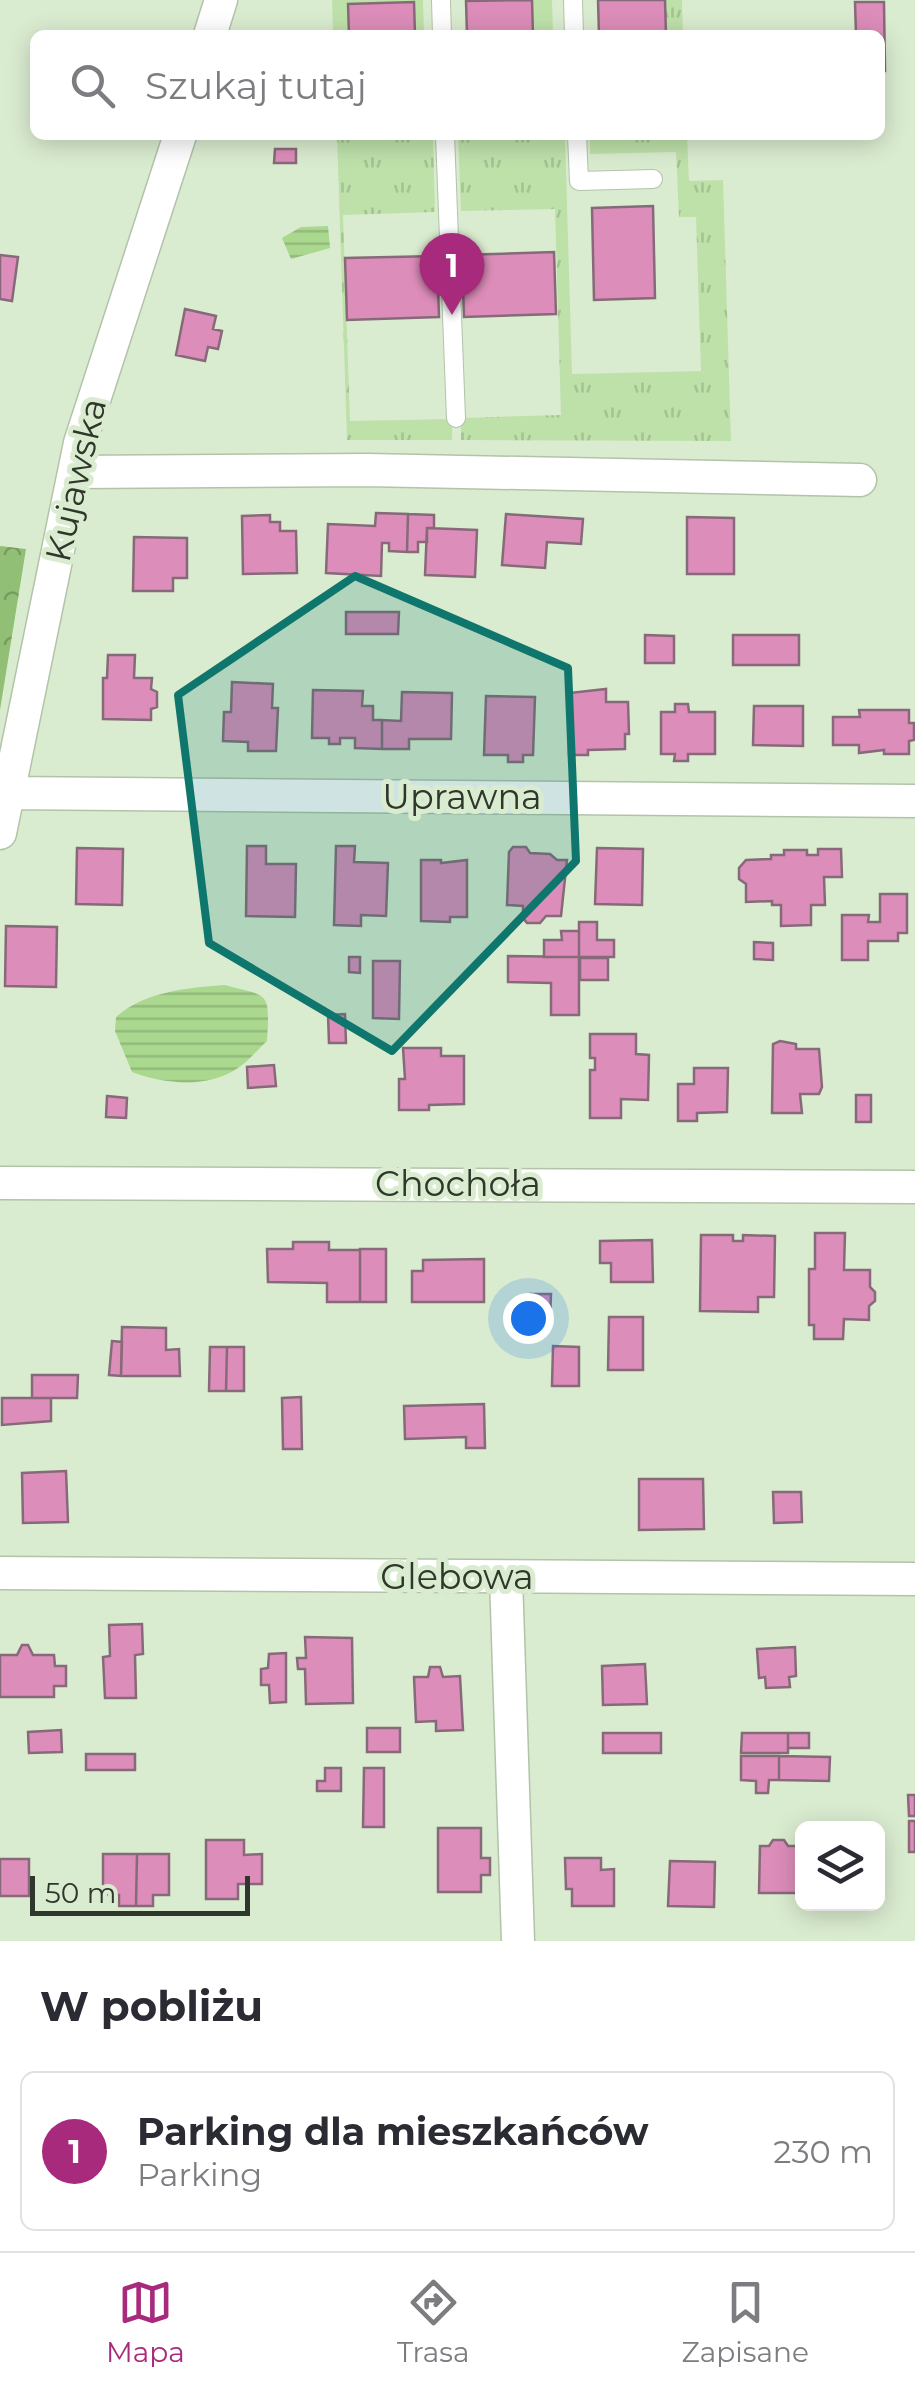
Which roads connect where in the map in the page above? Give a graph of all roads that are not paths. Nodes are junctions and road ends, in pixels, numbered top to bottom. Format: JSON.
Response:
{"nodes":[{"id":1,"x":221,"y":0,"type":"edge"},
{"id":2,"x":441,"y":0,"type":"edge"},
{"id":3,"x":572,"y":0,"type":"edge"},
{"id":4,"x":212,"y":30,"type":"edge"},
{"id":5,"x":442,"y":30,"type":"edge"},
{"id":6,"x":574,"y":30,"type":"edge"},
{"id":7,"x":178,"y":140,"type":"edge"},
{"id":8,"x":445,"y":140,"type":"edge"},
{"id":9,"x":577,"y":140,"type":"edge"},
{"id":10,"x":653,"y":180,"type":"dead end"},
{"id":11,"x":456,"y":418,"type":"dead end"},
{"id":12,"x":75,"y":472,"type":"junction"},
{"id":13,"x":860,"y":480,"type":"dead end"},
{"id":14,"x":9,"y":794,"type":"junction"},
{"id":15,"x":915,"y":801,"type":"edge"},
{"id":16,"x":0,"y":833,"type":"edge"},
{"id":17,"x":0,"y":1183,"type":"edge"},
{"id":18,"x":915,"y":1187,"type":"edge"},
{"id":19,"x":0,"y":1573,"type":"edge"},
{"id":20,"x":506,"y":1578,"type":"junction"},
{"id":21,"x":915,"y":1579,"type":"edge"},
{"id":22,"x":518,"y":1941,"type":"edge"}],
"edges":[{"from":1,"to":4,"type":"street"},
{"from":2,"to":5,"type":"lane"},
{"from":3,"to":6,"type":"lane"},
{"from":7,"to":12,"type":"street","name":"Kujawska"},
{"from":8,"to":11,"type":"lane"},
{"from":9,"to":10,"type":"lane"},
{"from":12,"to":13,"type":"street"},
{"from":12,"to":14,"type":"street","name":"Kujawska"},
{"from":14,"to":15,"type":"street","name":"Uprawna"},
{"from":14,"to":16,"type":"street","name":"Kujawska"},
{"from":17,"to":18,"type":"street","name":"Chochoła"},
{"from":19,"to":20,"type":"street","name":"Glebowa"},
{"from":20,"to":21,"type":"street","name":"Glebowa"},
{"from":20,"to":22,"type":"street"}]}
